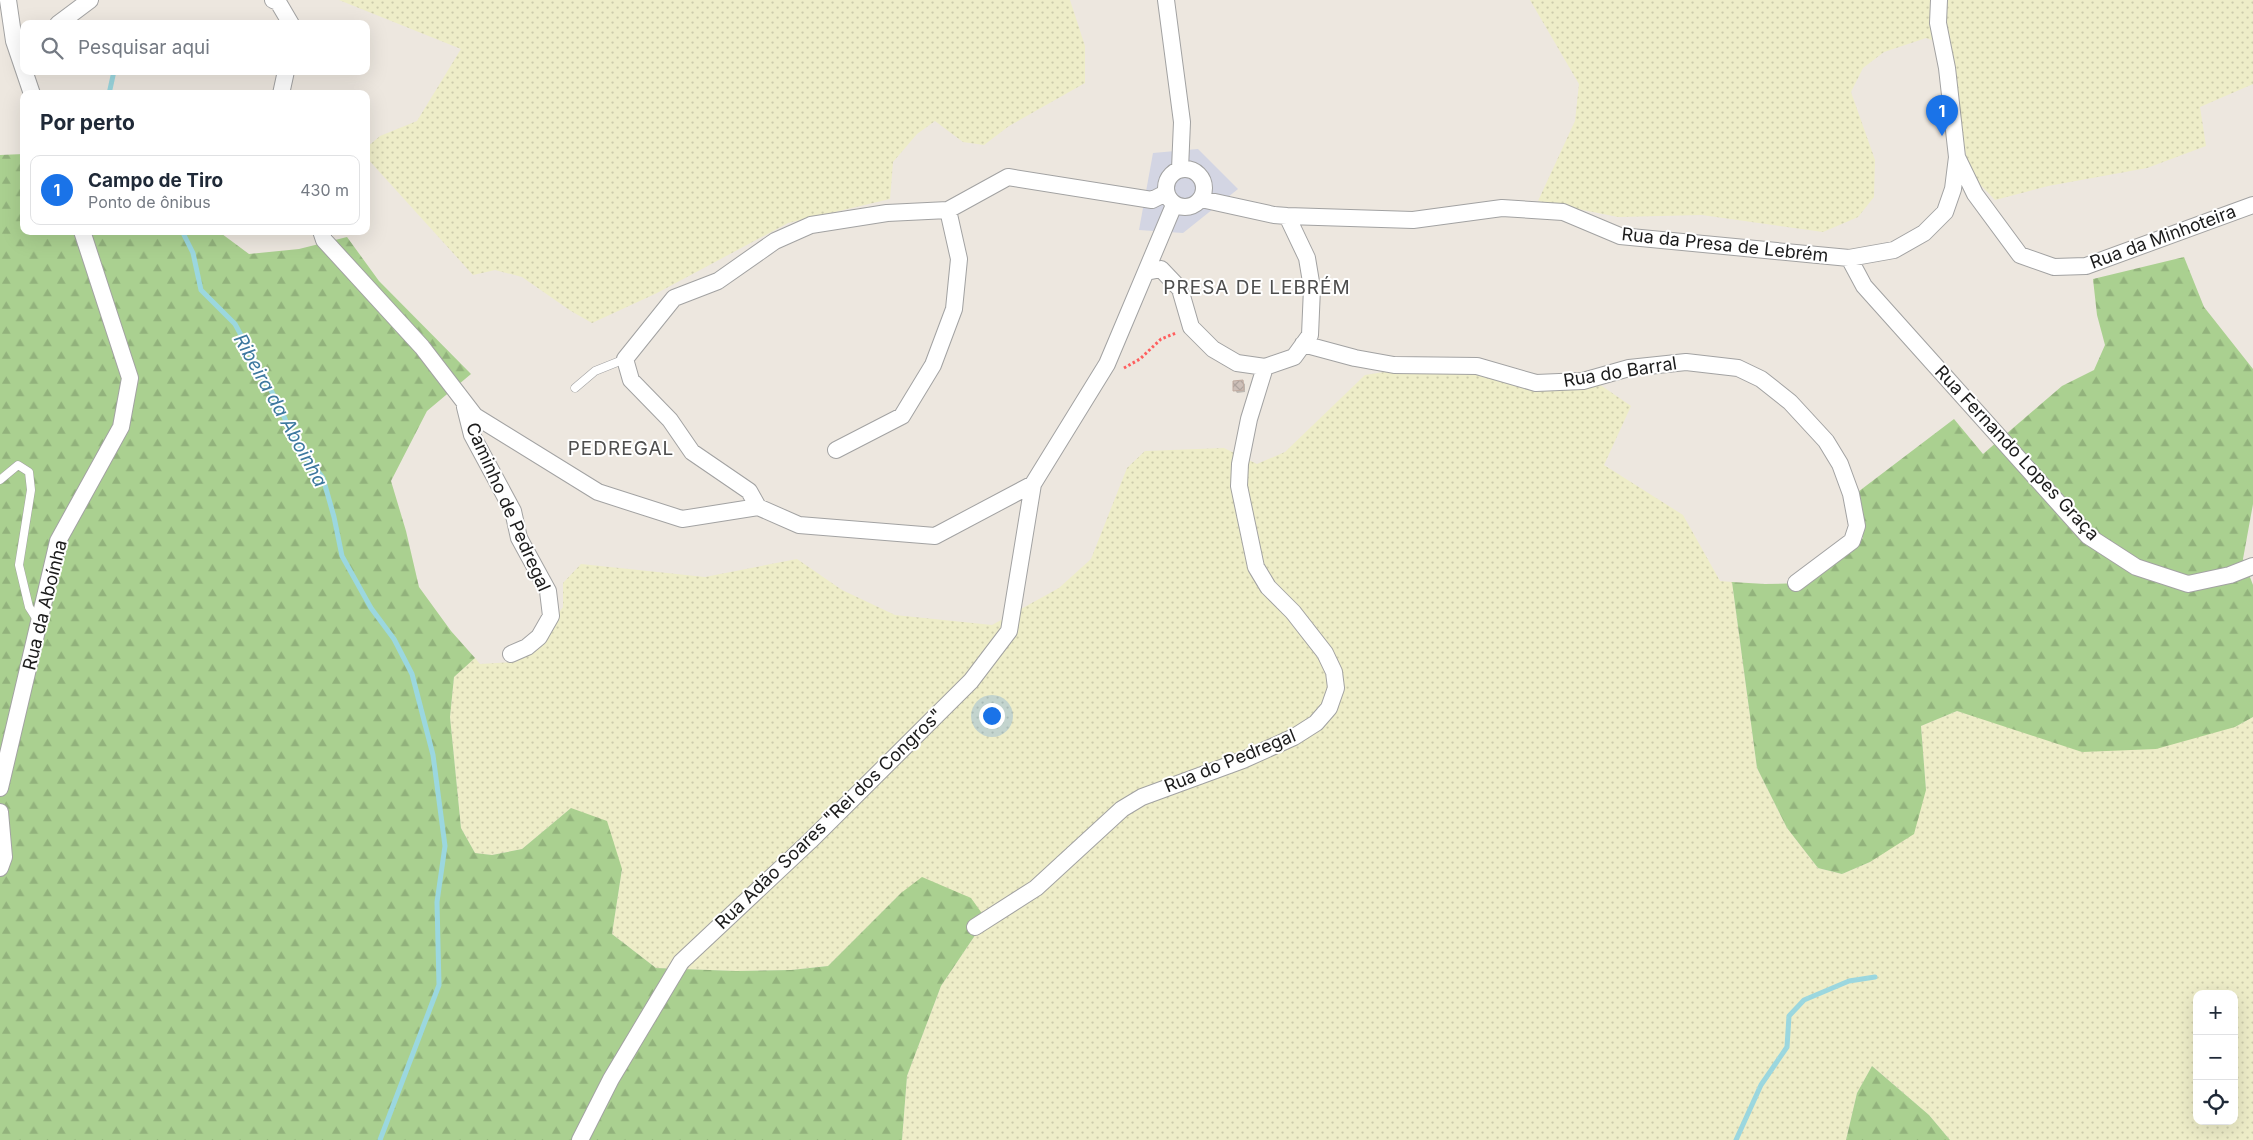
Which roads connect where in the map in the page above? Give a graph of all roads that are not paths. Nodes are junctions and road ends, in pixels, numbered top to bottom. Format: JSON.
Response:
{"nodes":[{"id":1,"x":8,"y":0,"type":"edge"},
{"id":2,"x":90,"y":0,"type":"edge"},
{"id":3,"x":273,"y":0,"type":"edge"},
{"id":4,"x":1166,"y":0,"type":"edge"},
{"id":5,"x":1939,"y":0,"type":"edge"},
{"id":6,"x":63,"y":20,"type":"edge"},
{"id":7,"x":289,"y":20,"type":"edge"},
{"id":8,"x":20,"y":54,"type":"edge"},
{"id":9,"x":27,"y":75,"type":"edge"},
{"id":10,"x":285,"y":75,"type":"edge"},
{"id":11,"x":31,"y":90,"type":"edge"},
{"id":12,"x":282,"y":90,"type":"edge"},
{"id":13,"x":1958,"y":157,"type":"junction"},
{"id":14,"x":1180,"y":169,"type":"junction"},
{"id":15,"x":1170,"y":199,"type":"junction"},
{"id":16,"x":1201,"y":199,"type":"junction"},
{"id":17,"x":2253,"y":205,"type":"edge"},
{"id":18,"x":948,"y":210,"type":"junction"},
{"id":19,"x":1287,"y":216,"type":"junction"},
{"id":20,"x":83,"y":235,"type":"edge"},
{"id":21,"x":322,"y":235,"type":"edge"},
{"id":22,"x":1849,"y":258,"type":"junction"},
{"id":23,"x":1146,"y":272,"type":"junction"},
{"id":24,"x":1303,"y":344,"type":"junction"},
{"id":25,"x":625,"y":359,"type":"junction"},
{"id":26,"x":1266,"y":367,"type":"junction"},
{"id":27,"x":575,"y":388,"type":"dead end"},
{"id":28,"x":464,"y":402,"type":"junction"},
{"id":29,"x":836,"y":450,"type":"dead end"},
{"id":30,"x":0,"y":480,"type":"edge"},
{"id":31,"x":1033,"y":484,"type":"junction"},
{"id":32,"x":758,"y":507,"type":"junction"},
{"id":33,"x":2253,"y":566,"type":"edge"},
{"id":34,"x":1796,"y":583,"type":"dead end"},
{"id":35,"x":39,"y":622,"type":"junction"},
{"id":36,"x":511,"y":654,"type":"dead end"},
{"id":37,"x":0,"y":788,"type":"edge"},
{"id":38,"x":0,"y":812,"type":"edge"},
{"id":39,"x":0,"y":868,"type":"edge"},
{"id":40,"x":975,"y":927,"type":"dead end"},
{"id":41,"x":580,"y":1140,"type":"edge"}],
"edges":[{"from":1,"to":8,"type":"street"},
{"from":2,"to":6,"type":"street"},
{"from":3,"to":7,"type":"street"},
{"from":4,"to":14,"type":"street"},
{"from":5,"to":13,"type":"street","name":"Rua da Minhoteira"},
{"from":9,"to":11,"type":"street"},
{"from":10,"to":12,"type":"street"},
{"from":13,"to":17,"type":"street","name":"Rua da Minhoteira"},
{"from":13,"to":22,"type":"street","name":"Rua da Presa de Lebrém"},
{"from":14,"to":15,"type":"street"},
{"from":14,"to":16,"type":"street"},
{"from":15,"to":16,"type":"street"},
{"from":15,"to":18,"type":"street"},
{"from":15,"to":23,"type":"street"},
{"from":16,"to":19,"type":"street","name":"Rua da Presa de Lebrém"},
{"from":18,"to":25,"type":"street"},
{"from":18,"to":29,"type":"street"},
{"from":19,"to":22,"type":"street","name":"Rua da Presa de Lebrém"},
{"from":19,"to":24,"type":"street"},
{"from":20,"to":35,"type":"street","name":"Rua da Aboínha"},
{"from":21,"to":28,"type":"street"},
{"from":22,"to":33,"type":"street","name":"Rua Fernando Lopes Graça"},
{"from":23,"to":26,"type":"street"},
{"from":23,"to":31,"type":"street"},
{"from":24,"to":26,"type":"street"},
{"from":24,"to":34,"type":"street","name":"Rua do Barral"},
{"from":25,"to":27,"type":"lane"},
{"from":25,"to":32,"type":"street"},
{"from":26,"to":40,"type":"street","name":"Rua do Pedregal"},
{"from":28,"to":32,"type":"street"},
{"from":28,"to":36,"type":"street","name":"Caminho de Pedregal"},
{"from":30,"to":35,"type":"lane"},
{"from":31,"to":32,"type":"street"},
{"from":31,"to":41,"type":"street","name":"Rua Adão Soares \"Rei dos Congros\""},
{"from":35,"to":37,"type":"street","name":"Rua da Aboínha"},
{"from":38,"to":39,"type":"street"}]}
